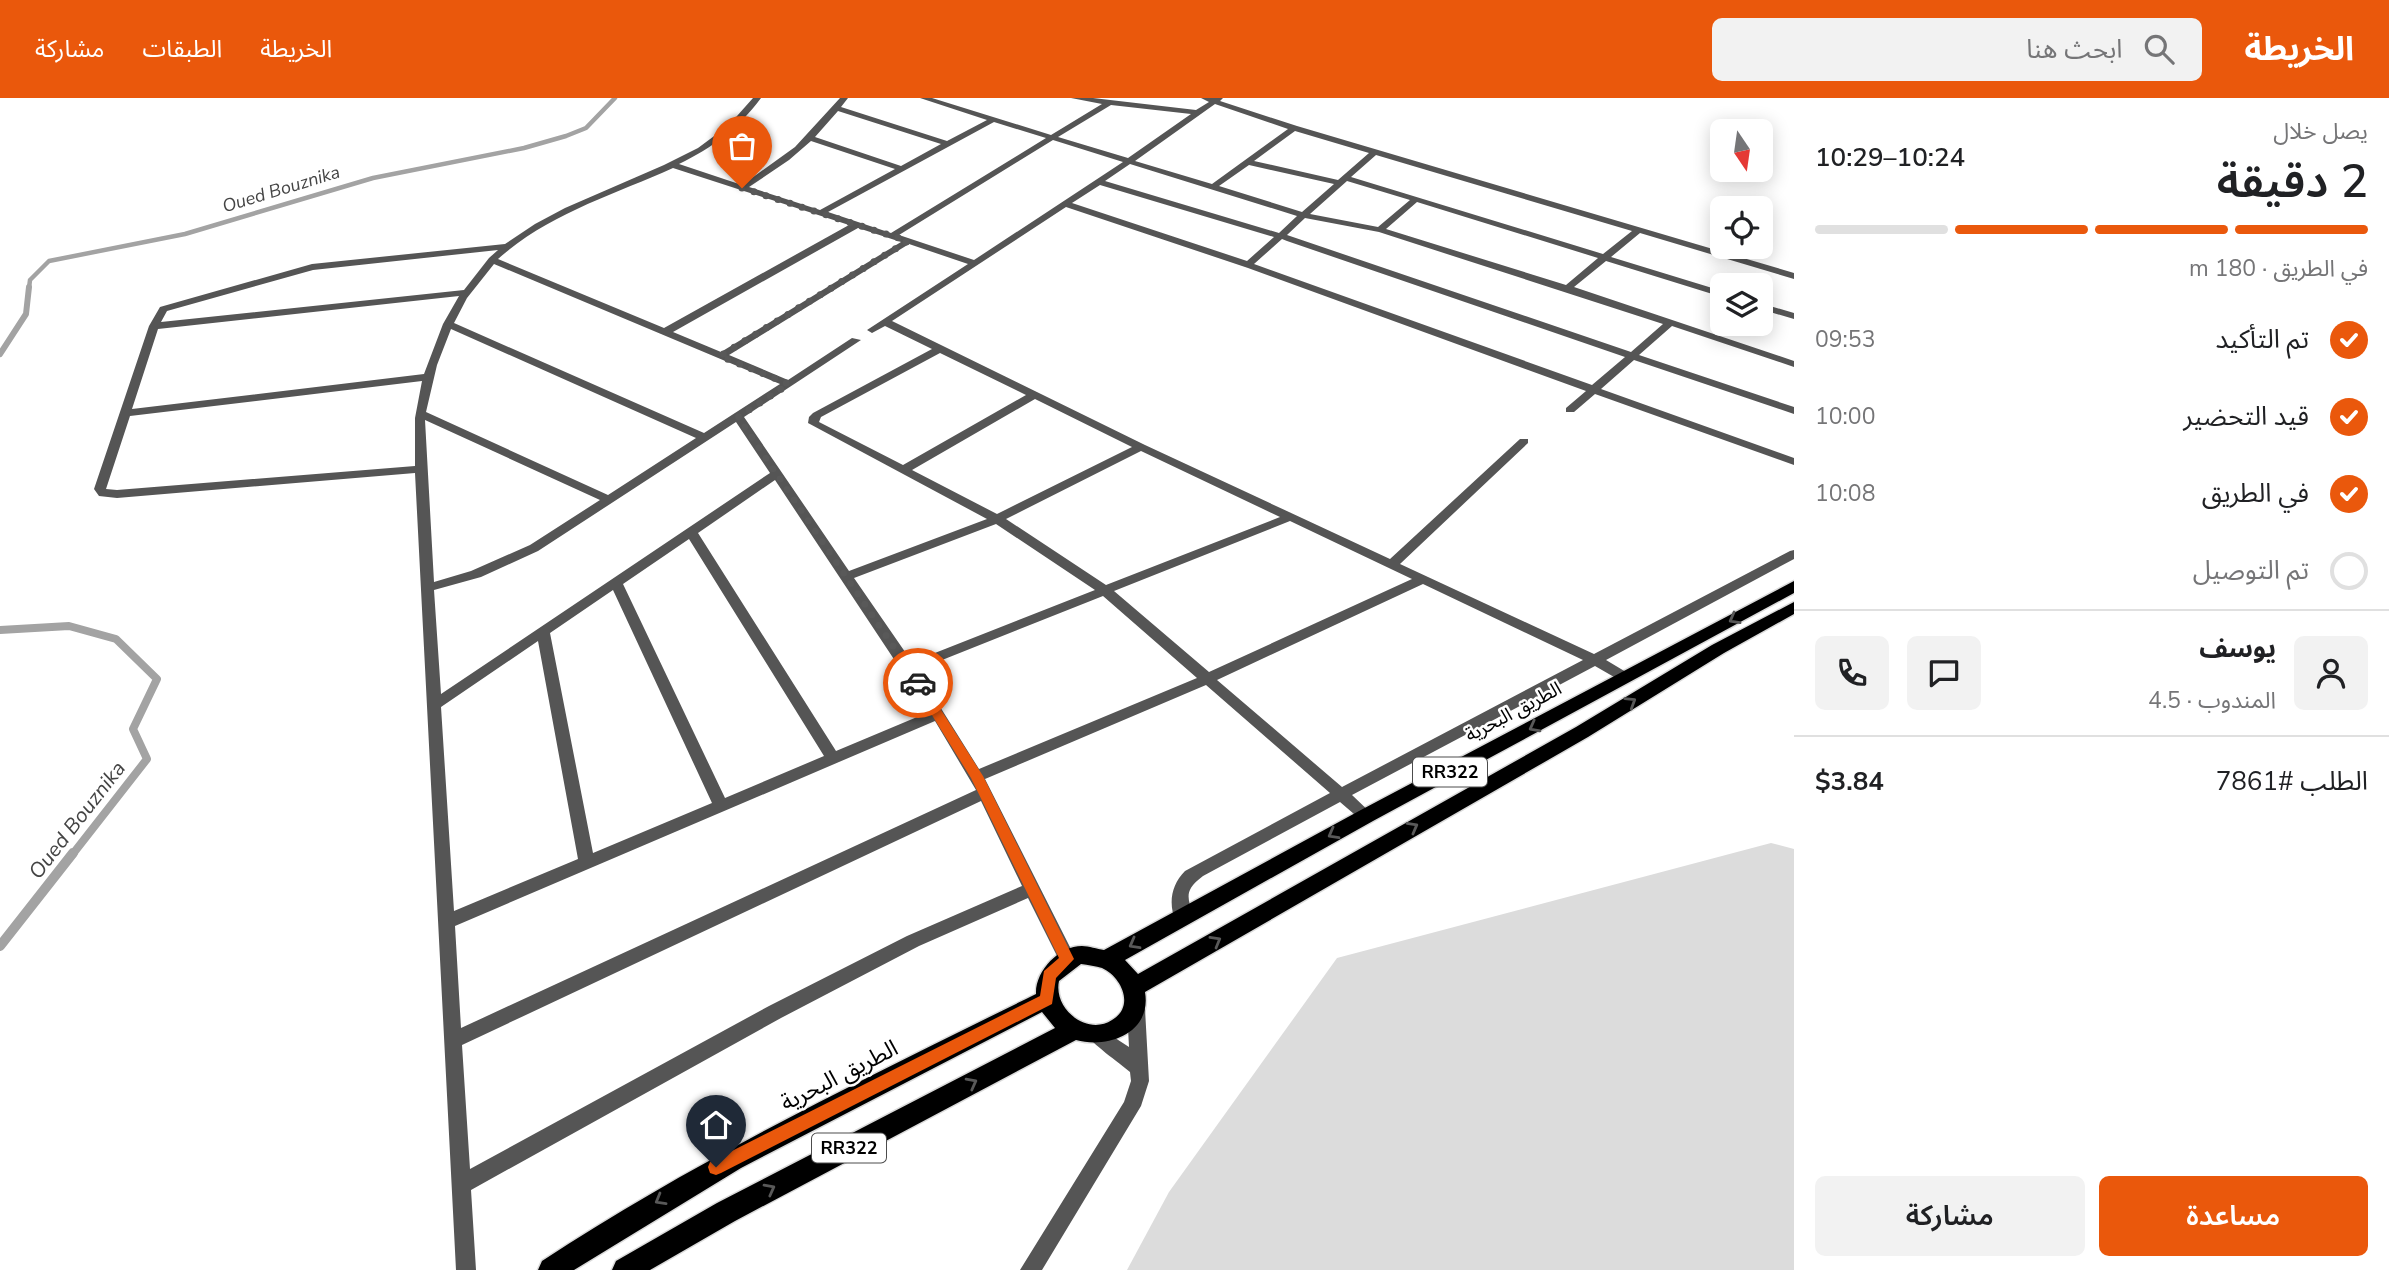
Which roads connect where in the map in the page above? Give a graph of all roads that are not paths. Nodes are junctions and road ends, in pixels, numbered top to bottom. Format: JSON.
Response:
{"nodes":[{"id":1,"x":757,"y":98,"type":"edge"},
{"id":2,"x":844,"y":98,"type":"edge"},
{"id":3,"x":924,"y":98,"type":"edge"},
{"id":4,"x":1075,"y":98,"type":"edge"},
{"id":5,"x":1205,"y":98,"type":"edge"},
{"id":6,"x":1217,"y":100,"type":"edge"},
{"id":7,"x":1110,"y":102,"type":"junction"},
{"id":8,"x":837,"y":108,"type":"junction"},
{"id":9,"x":1199,"y":113,"type":"junction"},
{"id":10,"x":992,"y":120,"type":"junction"},
{"id":11,"x":1294,"y":128,"type":"junction"},
{"id":12,"x":811,"y":138,"type":"junction"},
{"id":13,"x":1054,"y":138,"type":"junction"},
{"id":14,"x":948,"y":144,"type":"junction"},
{"id":15,"x":1374,"y":152,"type":"junction"},
{"id":16,"x":1129,"y":162,"type":"junction"},
{"id":17,"x":1247,"y":162,"type":"junction"},
{"id":18,"x":673,"y":165,"type":"junction"},
{"id":19,"x":902,"y":169,"type":"junction"},
{"id":20,"x":1344,"y":181,"type":"junction"},
{"id":21,"x":1099,"y":182,"type":"junction"},
{"id":22,"x":1213,"y":187,"type":"junction"},
{"id":23,"x":742,"y":188,"type":"junction"},
{"id":24,"x":1415,"y":200,"type":"junction"},
{"id":25,"x":1066,"y":204,"type":"junction"},
{"id":26,"x":820,"y":213,"type":"junction"},
{"id":27,"x":1303,"y":215,"type":"junction"},
{"id":28,"x":856,"y":225,"type":"junction"},
{"id":29,"x":1380,"y":230,"type":"junction"},
{"id":30,"x":1637,"y":231,"type":"junction"},
{"id":31,"x":892,"y":236,"type":"junction"},
{"id":32,"x":1280,"y":236,"type":"junction"},
{"id":33,"x":908,"y":241,"type":"junction"},
{"id":34,"x":508,"y":246,"type":"junction"},
{"id":35,"x":1603,"y":259,"type":"junction"},
{"id":36,"x":492,"y":260,"type":"junction"},
{"id":37,"x":975,"y":263,"type":"junction"},
{"id":38,"x":1248,"y":265,"type":"junction"},
{"id":39,"x":1794,"y":276,"type":"edge"},
{"id":40,"x":1567,"y":288,"type":"junction"},
{"id":41,"x":1710,"y":290,"type":"edge"},
{"id":42,"x":468,"y":292,"type":"junction"},
{"id":43,"x":1773,"y":310,"type":"edge"},
{"id":44,"x":1794,"y":316,"type":"edge"},
{"id":45,"x":885,"y":322,"type":"junction"},
{"id":46,"x":1670,"y":323,"type":"junction"},
{"id":47,"x":448,"y":324,"type":"junction"},
{"id":48,"x":154,"y":326,"type":"junction"},
{"id":49,"x":872,"y":330,"type":"dead end"},
{"id":50,"x":664,"y":332,"type":"junction"},
{"id":51,"x":856,"y":340,"type":"dead end"},
{"id":52,"x":940,"y":349,"type":"junction"},
{"id":53,"x":720,"y":356,"type":"junction"},
{"id":54,"x":1632,"y":356,"type":"junction"},
{"id":55,"x":1794,"y":364,"type":"edge"},
{"id":56,"x":429,"y":377,"type":"junction"},
{"id":57,"x":789,"y":384,"type":"junction"},
{"id":58,"x":1593,"y":389,"type":"junction"},
{"id":59,"x":1034,"y":395,"type":"junction"},
{"id":60,"x":1570,"y":410,"type":"dead end"},
{"id":61,"x":1794,"y":411,"type":"edge"},
{"id":62,"x":126,"y":413,"type":"junction"},
{"id":63,"x":421,"y":414,"type":"junction"},
{"id":64,"x":738,"y":417,"type":"junction"},
{"id":65,"x":705,"y":438,"type":"junction"},
{"id":66,"x":1524,"y":441,"type":"dead end"},
{"id":67,"x":1141,"y":447,"type":"junction"},
{"id":68,"x":1794,"y":462,"type":"edge"},
{"id":69,"x":421,"y":469,"type":"junction"},
{"id":70,"x":905,"y":469,"type":"junction"},
{"id":71,"x":777,"y":474,"type":"junction"},
{"id":72,"x":608,"y":500,"type":"junction"},
{"id":73,"x":1290,"y":517,"type":"junction"},
{"id":74,"x":997,"y":519,"type":"junction"},
{"id":75,"x":691,"y":532,"type":"junction"},
{"id":76,"x":1794,"y":554,"type":"edge"},
{"id":77,"x":1391,"y":565,"type":"junction"},
{"id":78,"x":847,"y":576,"type":"junction"},
{"id":79,"x":1422,"y":580,"type":"junction"},
{"id":80,"x":616,"y":583,"type":"junction"},
{"id":81,"x":1794,"y":586,"type":"edge"},
{"id":82,"x":427,"y":588,"type":"junction"},
{"id":83,"x":1107,"y":592,"type":"junction"},
{"id":84,"x":1794,"y":607,"type":"edge"},
{"id":85,"x":543,"y":632,"type":"junction"},
{"id":86,"x":1595,"y":660,"type":"junction"},
{"id":87,"x":909,"y":668,"type":"junction"},
{"id":88,"x":1626,"y":678,"type":"junction"},
{"id":89,"x":1207,"y":679,"type":"junction"},
{"id":90,"x":434,"y":705,"type":"junction"},
{"id":91,"x":938,"y":714,"type":"junction"},
{"id":92,"x":832,"y":759,"type":"junction"},
{"id":93,"x":976,"y":776,"type":"junction"},
{"id":94,"x":984,"y":793,"type":"junction"},
{"id":95,"x":1341,"y":795,"type":"junction"},
{"id":96,"x":721,"y":806,"type":"junction"},
{"id":97,"x":1366,"y":816,"type":"junction"},
{"id":98,"x":587,"y":863,"type":"junction"},
{"id":99,"x":1032,"y":889,"type":"junction"},
{"id":100,"x":1182,"y":917,"type":"junction"},
{"id":101,"x":446,"y":922,"type":"junction"},
{"id":102,"x":1067,"y":959,"type":"junction"},
{"id":103,"x":1107,"y":959,"type":"junction"},
{"id":104,"x":1135,"y":998,"type":"junction"},
{"id":105,"x":1047,"y":999,"type":"junction"},
{"id":106,"x":1085,"y":1031,"type":"junction"},
{"id":107,"x":453,"y":1041,"type":"junction"},
{"id":108,"x":1138,"y":1067,"type":"junction"},
{"id":109,"x":461,"y":1185,"type":"junction"},
{"id":110,"x":466,"y":1270,"type":"edge"},
{"id":111,"x":551,"y":1270,"type":"edge"},
{"id":112,"x":625,"y":1270,"type":"edge"},
{"id":113,"x":1030,"y":1270,"type":"edge"}],
"edges":[{"from":1,"to":18,"type":"street"},
{"from":2,"to":8,"type":"street"},
{"from":3,"to":10,"type":"street"},
{"from":4,"to":7,"type":"street"},
{"from":5,"to":6,"type":"street"},
{"from":6,"to":9,"type":"street"},
{"from":6,"to":11,"type":"street"},
{"from":7,"to":9,"type":"street"},
{"from":7,"to":13,"type":"street"},
{"from":8,"to":12,"type":"street"},
{"from":8,"to":14,"type":"street"},
{"from":9,"to":16,"type":"street"},
{"from":10,"to":13,"type":"street"},
{"from":10,"to":14,"type":"street"},
{"from":11,"to":15,"type":"street"},
{"from":11,"to":17,"type":"street"},
{"from":12,"to":19,"type":"street"},
{"from":12,"to":23,"type":"street"},
{"from":13,"to":16,"type":"street"},
{"from":13,"to":31,"type":"street"},
{"from":14,"to":19,"type":"street"},
{"from":15,"to":20,"type":"street"},
{"from":15,"to":30,"type":"street"},
{"from":16,"to":21,"type":"street"},
{"from":16,"to":22,"type":"street"},
{"from":17,"to":20,"type":"street"},
{"from":17,"to":22,"type":"street"},
{"from":18,"to":23,"type":"street"},
{"from":18,"to":34,"type":"street"},
{"from":19,"to":26,"type":"street"},
{"from":20,"to":24,"type":"street"},
{"from":20,"to":27,"type":"street"},
{"from":21,"to":25,"type":"street"},
{"from":21,"to":32,"type":"street"},
{"from":22,"to":27,"type":"street"},
{"from":23,"to":26,"type":"street"},
{"from":24,"to":29,"type":"street"},
{"from":24,"to":35,"type":"street"},
{"from":25,"to":37,"type":"street"},
{"from":25,"to":38,"type":"street"},
{"from":26,"to":28,"type":"street"},
{"from":27,"to":29,"type":"street"},
{"from":27,"to":32,"type":"street"},
{"from":28,"to":31,"type":"street"},
{"from":28,"to":50,"type":"street"},
{"from":29,"to":40,"type":"street"},
{"from":30,"to":35,"type":"street"},
{"from":30,"to":39,"type":"street"},
{"from":31,"to":33,"type":"street"},
{"from":32,"to":38,"type":"street"},
{"from":32,"to":54,"type":"street"},
{"from":33,"to":37,"type":"street"},
{"from":33,"to":53,"type":"street"},
{"from":34,"to":36,"type":"street"},
{"from":34,"to":48,"type":"street"},
{"from":35,"to":40,"type":"street"},
{"from":35,"to":41,"type":"street"},
{"from":36,"to":42,"type":"street"},
{"from":36,"to":50,"type":"street"},
{"from":37,"to":45,"type":"street"},
{"from":38,"to":58,"type":"street"},
{"from":40,"to":46,"type":"street"},
{"from":42,"to":47,"type":"street"},
{"from":42,"to":48,"type":"street"},
{"from":43,"to":44,"type":"street"},
{"from":45,"to":49,"type":"street"},
{"from":45,"to":52,"type":"street"},
{"from":46,"to":54,"type":"street"},
{"from":46,"to":55,"type":"street"},
{"from":47,"to":56,"type":"street"},
{"from":47,"to":65,"type":"street"},
{"from":48,"to":62,"type":"street"},
{"from":50,"to":53,"type":"street"},
{"from":51,"to":57,"type":"street"},
{"from":52,"to":59,"type":"street"},
{"from":52,"to":70,"type":"street"},
{"from":53,"to":57,"type":"street"},
{"from":54,"to":58,"type":"street"},
{"from":54,"to":61,"type":"street"},
{"from":56,"to":62,"type":"street"},
{"from":56,"to":63,"type":"street"},
{"from":57,"to":64,"type":"street"},
{"from":58,"to":60,"type":"street"},
{"from":58,"to":68,"type":"street"},
{"from":59,"to":67,"type":"street"},
{"from":59,"to":70,"type":"street"},
{"from":62,"to":69,"type":"street"},
{"from":63,"to":69,"type":"street"},
{"from":63,"to":72,"type":"street"},
{"from":64,"to":65,"type":"street"},
{"from":64,"to":71,"type":"street"},
{"from":65,"to":72,"type":"street"},
{"from":66,"to":77,"type":"street"},
{"from":67,"to":73,"type":"street"},
{"from":67,"to":74,"type":"street"},
{"from":69,"to":82,"type":"street"},
{"from":70,"to":74,"type":"street"},
{"from":71,"to":75,"type":"street"},
{"from":71,"to":78,"type":"street"},
{"from":72,"to":82,"type":"street"},
{"from":73,"to":77,"type":"street"},
{"from":73,"to":83,"type":"street"},
{"from":74,"to":78,"type":"street"},
{"from":74,"to":83,"type":"street"},
{"from":75,"to":80,"type":"street"},
{"from":75,"to":92,"type":"street"},
{"from":76,"to":86,"type":"street"},
{"from":77,"to":79,"type":"street"},
{"from":78,"to":87,"type":"street"},
{"from":79,"to":86,"type":"street"},
{"from":79,"to":89,"type":"street"},
{"from":80,"to":85,"type":"street"},
{"from":80,"to":96,"type":"street"},
{"from":81,"to":88,"type":"main road","name":"الطريق البحرية","number":"RR322","one_way":true},
{"from":82,"to":90,"type":"street"},
{"from":83,"to":87,"type":"street"},
{"from":83,"to":89,"type":"street"},
{"from":104,"to":84,"type":"main road","number":"RR322","one_way":true},
{"from":85,"to":90,"type":"street"},
{"from":85,"to":98,"type":"street"},
{"from":86,"to":88,"type":"street"},
{"from":86,"to":95,"type":"street"},
{"from":87,"to":91,"type":"street"},
{"from":88,"to":97,"type":"main road","name":"الطريق البحرية","number":"RR322","one_way":true},
{"from":89,"to":93,"type":"street"},
{"from":89,"to":95,"type":"street"},
{"from":90,"to":101,"type":"street"},
{"from":91,"to":92,"type":"street"},
{"from":91,"to":93,"type":"street"},
{"from":92,"to":96,"type":"street"},
{"from":93,"to":94,"type":"street"},
{"from":94,"to":99,"type":"street"},
{"from":94,"to":107,"type":"street"},
{"from":95,"to":97,"type":"street"},
{"from":95,"to":100,"type":"street"},
{"from":96,"to":98,"type":"street"},
{"from":97,"to":100,"type":"main road","name":"الطريق البحرية","number":"RR322","one_way":true},
{"from":98,"to":101,"type":"street"},
{"from":99,"to":102,"type":"street"},
{"from":99,"to":109,"type":"street"},
{"from":100,"to":103,"type":"main road","name":"الطريق البحرية","number":"RR322","one_way":true},
{"from":101,"to":107,"type":"street"},
{"from":102,"to":103,"type":"main road"},
{"from":102,"to":105,"type":"main road"},
{"from":103,"to":104,"type":"main road"},
{"from":104,"to":106,"type":"main road","number":"RR322"},
{"from":104,"to":108,"type":"street"},
{"from":105,"to":106,"type":"main road"},
{"from":105,"to":111,"type":"main road","name":"الطريق البحرية","number":"RR322","one_way":true},
{"from":106,"to":108,"type":"street"},
{"from":112,"to":106,"type":"main road","number":"RR322","one_way":true},
{"from":107,"to":109,"type":"street"},
{"from":108,"to":113,"type":"street"},
{"from":109,"to":110,"type":"street"}]}
